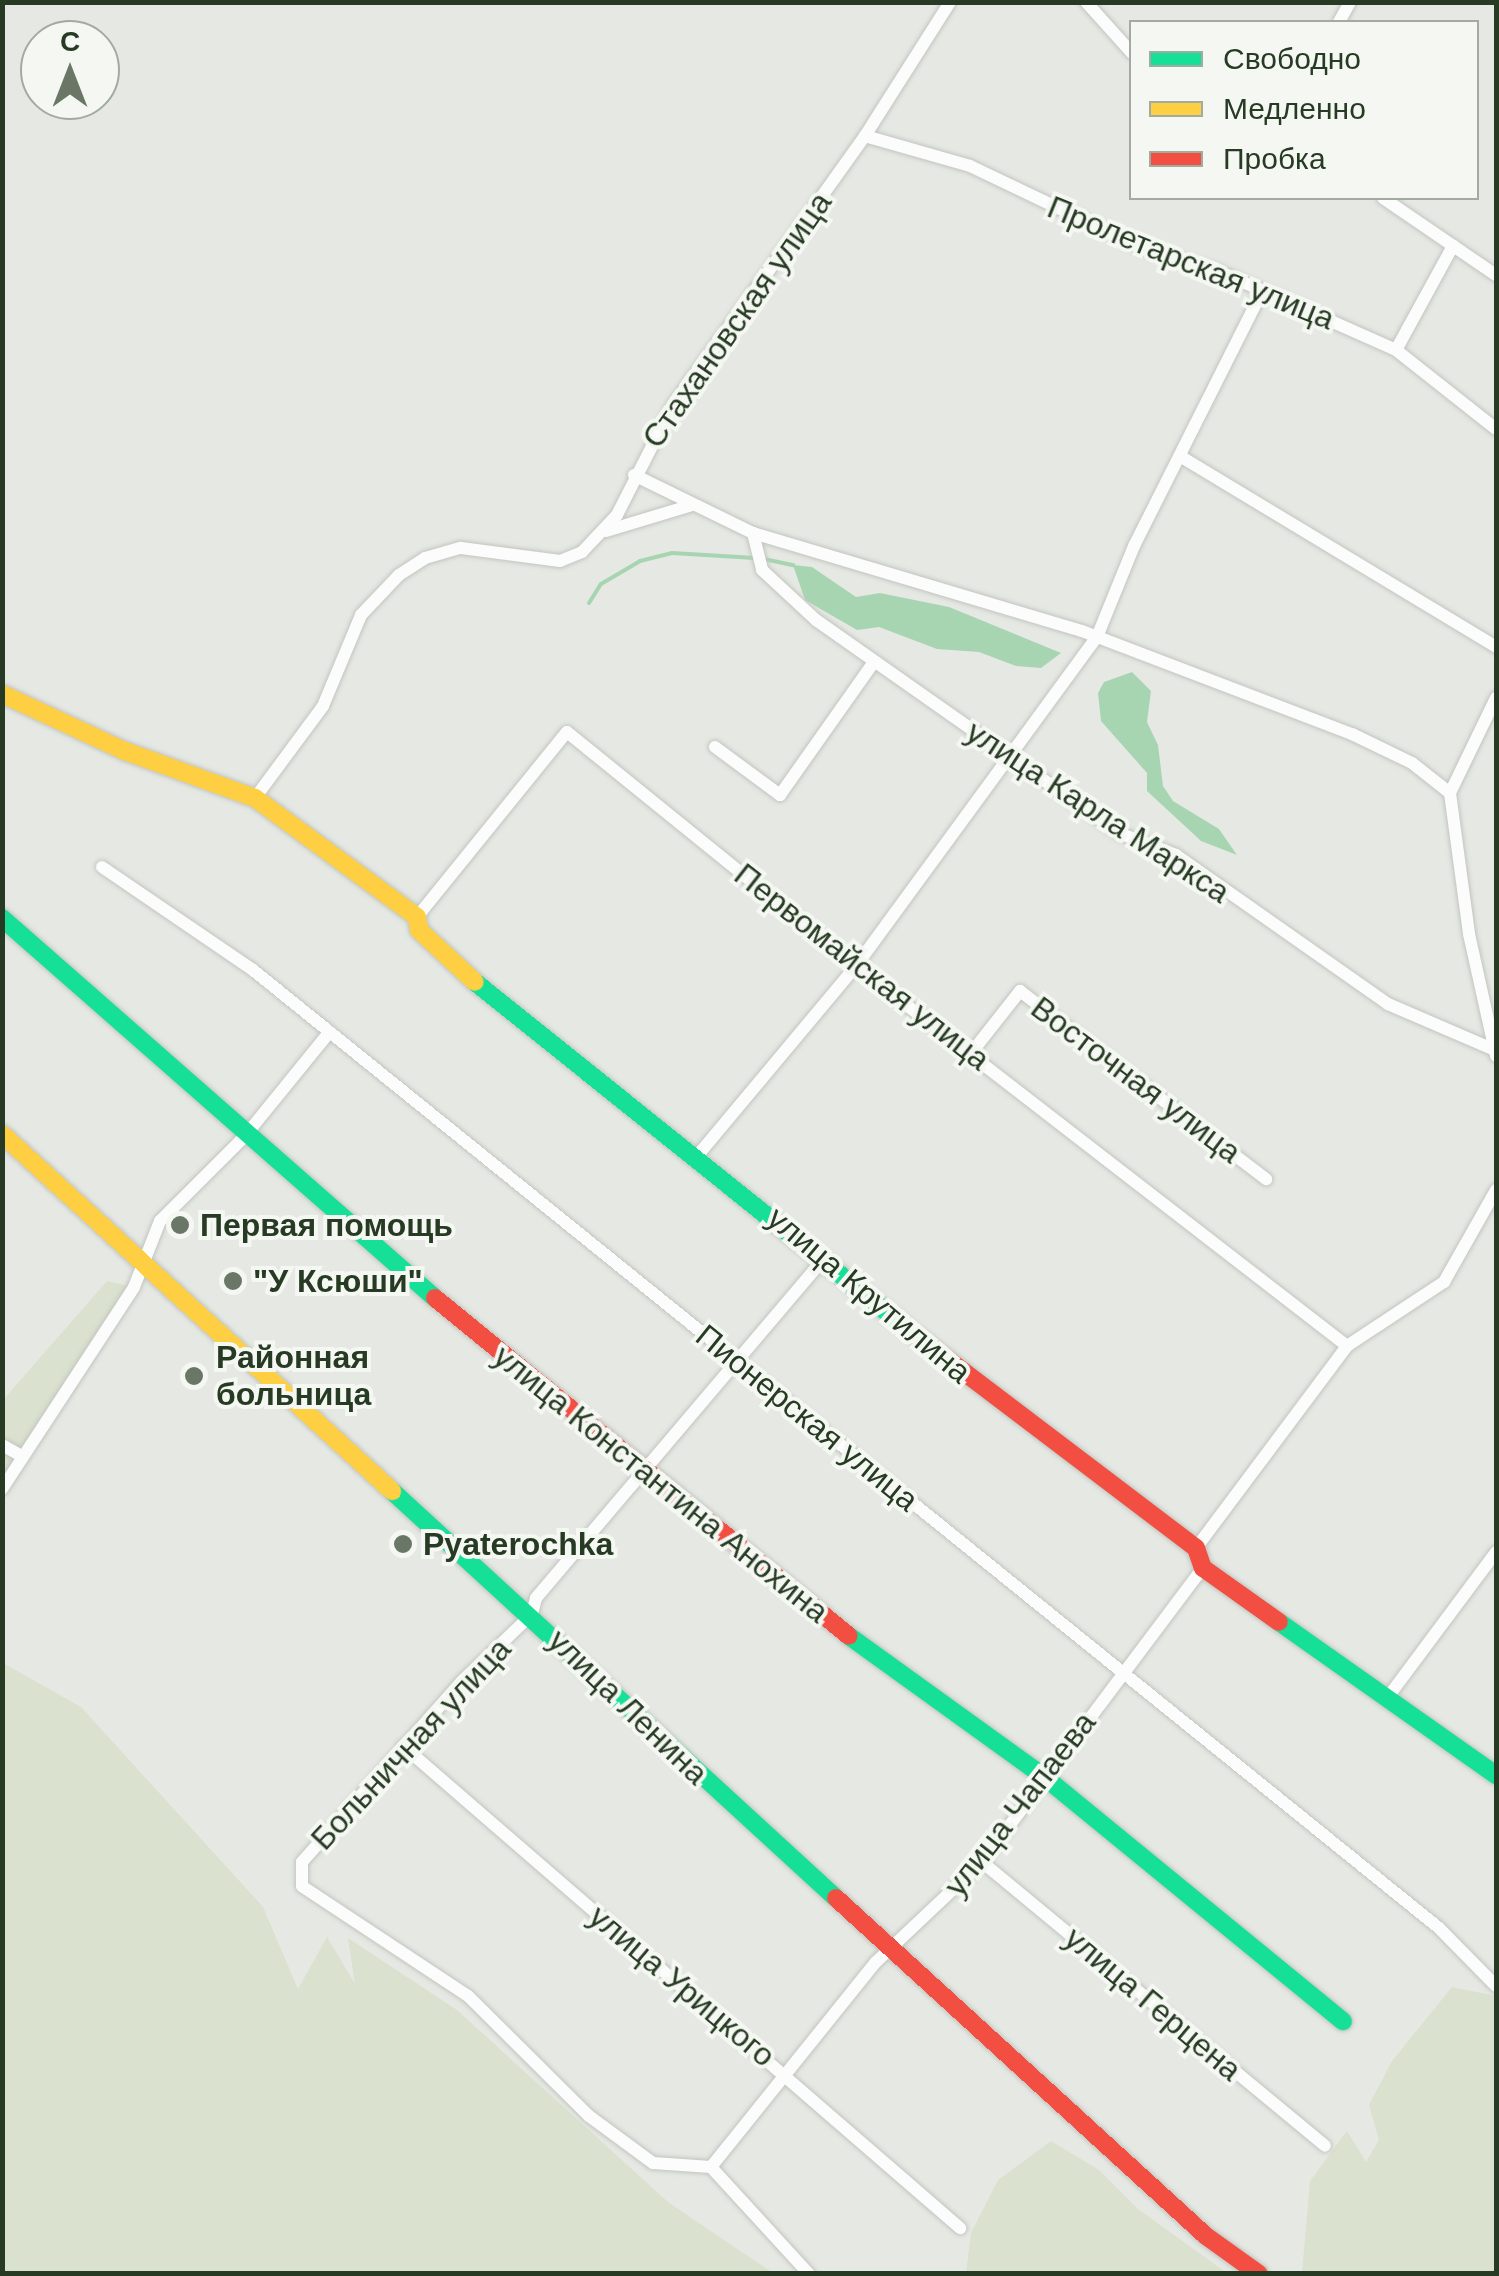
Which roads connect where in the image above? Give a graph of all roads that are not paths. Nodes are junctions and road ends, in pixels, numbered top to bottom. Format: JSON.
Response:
{"nodes":[{"id":1,"x":950,"y":2,"type":"edge"},
{"id":2,"x":1086,"y":2,"type":"edge"},
{"id":3,"x":1129,"y":50,"type":"edge"},
{"id":4,"x":866,"y":136,"type":"junction"},
{"id":5,"x":1386,"y":200,"type":"edge"},
{"id":6,"x":1453,"y":246,"type":"junction"},
{"id":7,"x":1496,"y":275,"type":"edge"},
{"id":8,"x":1262,"y":291,"type":"junction"},
{"id":9,"x":1396,"y":350,"type":"junction"},
{"id":10,"x":1496,"y":428,"type":"edge"},
{"id":11,"x":1183,"y":458,"type":"junction"},
{"id":12,"x":634,"y":475,"type":"junction"},
{"id":13,"x":696,"y":504,"type":"junction"},
{"id":14,"x":753,"y":532,"type":"junction"},
{"id":15,"x":599,"y":534,"type":"junction"},
{"id":16,"x":1097,"y":636,"type":"junction"},
{"id":17,"x":1496,"y":647,"type":"edge"},
{"id":18,"x":873,"y":663,"type":"junction"},
{"id":19,"x":2,"y":694,"type":"edge"},
{"id":20,"x":1496,"y":698,"type":"edge"},
{"id":21,"x":715,"y":747,"type":"dead end"},
{"id":22,"x":1009,"y":756,"type":"junction"},
{"id":23,"x":1450,"y":793,"type":"junction"},
{"id":24,"x":255,"y":798,"type":"junction"},
{"id":25,"x":102,"y":868,"type":"dead end"},
{"id":26,"x":417,"y":917,"type":"junction"},
{"id":27,"x":2,"y":918,"type":"edge"},
{"id":28,"x":856,"y":966,"type":"junction"},
{"id":29,"x":327,"y":1035,"type":"junction"},
{"id":30,"x":972,"y":1052,"type":"junction"},
{"id":31,"x":1496,"y":1053,"type":"edge"},
{"id":32,"x":2,"y":1134,"type":"edge"},
{"id":33,"x":245,"y":1136,"type":"junction"},
{"id":34,"x":698,"y":1155,"type":"junction"},
{"id":35,"x":1266,"y":1179,"type":"dead end"},
{"id":36,"x":1496,"y":1190,"type":"edge"},
{"id":37,"x":824,"y":1257,"type":"junction"},
{"id":38,"x":145,"y":1260,"type":"junction"},
{"id":39,"x":1347,"y":1346,"type":"junction"},
{"id":40,"x":738,"y":1360,"type":"junction"},
{"id":41,"x":2,"y":1446,"type":"edge"},
{"id":42,"x":22,"y":1456,"type":"junction"},
{"id":43,"x":644,"y":1471,"type":"junction"},
{"id":44,"x":2,"y":1489,"type":"edge"},
{"id":45,"x":1196,"y":1548,"type":"junction"},
{"id":46,"x":1496,"y":1552,"type":"edge"},
{"id":47,"x":1203,"y":1568,"type":"junction"},
{"id":48,"x":532,"y":1614,"type":"junction"},
{"id":49,"x":1122,"y":1675,"type":"junction"},
{"id":50,"x":1388,"y":1697,"type":"junction"},
{"id":51,"x":404,"y":1746,"type":"junction"},
{"id":52,"x":1042,"y":1775,"type":"junction"},
{"id":53,"x":1496,"y":1776,"type":"edge"},
{"id":54,"x":982,"y":1862,"type":"junction"},
{"id":55,"x":894,"y":1946,"type":"junction"},
{"id":56,"x":1496,"y":1986,"type":"edge"},
{"id":57,"x":1343,"y":2021,"type":"dead end"},
{"id":58,"x":784,"y":2072,"type":"junction"},
{"id":59,"x":1325,"y":2146,"type":"dead end"},
{"id":60,"x":710,"y":2167,"type":"junction"},
{"id":61,"x":960,"y":2228,"type":"dead end"},
{"id":62,"x":809,"y":2274,"type":"edge"},
{"id":63,"x":1259,"y":2274,"type":"edge"}],
"edges":[{"from":1,"to":4,"type":"street","name":"Стахановская улица"},
{"from":2,"to":3,"type":"street"},
{"from":4,"to":8,"type":"street","name":"Пролетарская улица"},
{"from":4,"to":12,"type":"street","name":"Стахановская улица"},
{"from":5,"to":6,"type":"street"},
{"from":6,"to":7,"type":"street"},
{"from":6,"to":9,"type":"street"},
{"from":8,"to":9,"type":"street","name":"Пролетарская улица"},
{"from":8,"to":11,"type":"street"},
{"from":9,"to":10,"type":"street","name":"Пролетарская улица"},
{"from":11,"to":16,"type":"street"},
{"from":11,"to":17,"type":"street"},
{"from":12,"to":13,"type":"street"},
{"from":12,"to":15,"type":"street","name":"Стахановская улица"},
{"from":13,"to":14,"type":"street"},
{"from":13,"to":15,"type":"street"},
{"from":14,"to":16,"type":"street"},
{"from":14,"to":18,"type":"street","name":"улица Карла Маркса"},
{"from":15,"to":24,"type":"street","name":"Стахановская улица"},
{"from":16,"to":22,"type":"street"},
{"from":16,"to":23,"type":"street"},
{"from":18,"to":21,"type":"street"},
{"from":18,"to":22,"type":"street","name":"улица Карла Маркса"},
{"from":19,"to":24,"type":"street","name":"улица Крутилина"},
{"from":20,"to":23,"type":"street"},
{"from":22,"to":28,"type":"street"},
{"from":22,"to":31,"type":"street","name":"улица Карла Маркса"},
{"from":23,"to":31,"type":"street"},
{"from":24,"to":26,"type":"street","name":"улица Крутилина"},
{"from":25,"to":29,"type":"street","name":"Пионерская улица"},
{"from":26,"to":28,"type":"street","name":"Первомайская улица"},
{"from":26,"to":34,"type":"street","name":"улица Крутилина"},
{"from":27,"to":33,"type":"street","name":"улица Константина Анохина"},
{"from":28,"to":30,"type":"street","name":"Первомайская улица"},
{"from":28,"to":34,"type":"street"},
{"from":29,"to":33,"type":"street"},
{"from":29,"to":40,"type":"street","name":"Пионерская улица"},
{"from":30,"to":35,"type":"street","name":"Восточная улица"},
{"from":30,"to":39,"type":"street","name":"Первомайская улица"},
{"from":32,"to":38,"type":"street","name":"улица Ленина"},
{"from":33,"to":38,"type":"street"},
{"from":33,"to":43,"type":"street","name":"улица Константина Анохина"},
{"from":34,"to":37,"type":"street","name":"улица Крутилина"},
{"from":36,"to":39,"type":"street"},
{"from":37,"to":40,"type":"street","name":"Больничная улица"},
{"from":37,"to":45,"type":"street","name":"улица Крутилина"},
{"from":38,"to":42,"type":"street"},
{"from":38,"to":48,"type":"street","name":"улица Ленина"},
{"from":39,"to":45,"type":"street"},
{"from":40,"to":43,"type":"street","name":"Больничная улица"},
{"from":40,"to":49,"type":"street","name":"Пионерская улица"},
{"from":41,"to":42,"type":"street"},
{"from":42,"to":44,"type":"street"},
{"from":43,"to":48,"type":"street","name":"Больничная улица"},
{"from":43,"to":52,"type":"street","name":"улица Константина Анохина"},
{"from":45,"to":47,"type":"street"},
{"from":46,"to":50,"type":"street"},
{"from":47,"to":49,"type":"street","name":"улица Чапаева"},
{"from":47,"to":50,"type":"street"},
{"from":48,"to":51,"type":"street","name":"Больничная улица"},
{"from":48,"to":55,"type":"street","name":"улица Ленина"},
{"from":49,"to":52,"type":"street","name":"улица Чапаева"},
{"from":49,"to":56,"type":"street","name":"Пионерская улица"},
{"from":50,"to":53,"type":"street"},
{"from":51,"to":58,"type":"street","name":"улица Урицкого"},
{"from":51,"to":60,"type":"street","name":"Больничная улица"},
{"from":52,"to":54,"type":"street","name":"улица Чапаева"},
{"from":52,"to":57,"type":"street","name":"улица Константина Анохина"},
{"from":54,"to":55,"type":"street","name":"улица Чапаева"},
{"from":54,"to":59,"type":"street","name":"улица Герцена"},
{"from":55,"to":58,"type":"street","name":"улица Чапаева"},
{"from":55,"to":63,"type":"street","name":"улица Ленина"},
{"from":58,"to":60,"type":"street","name":"улица Чапаева"},
{"from":58,"to":61,"type":"street","name":"улица Урицкого"},
{"from":60,"to":62,"type":"street"}]}
